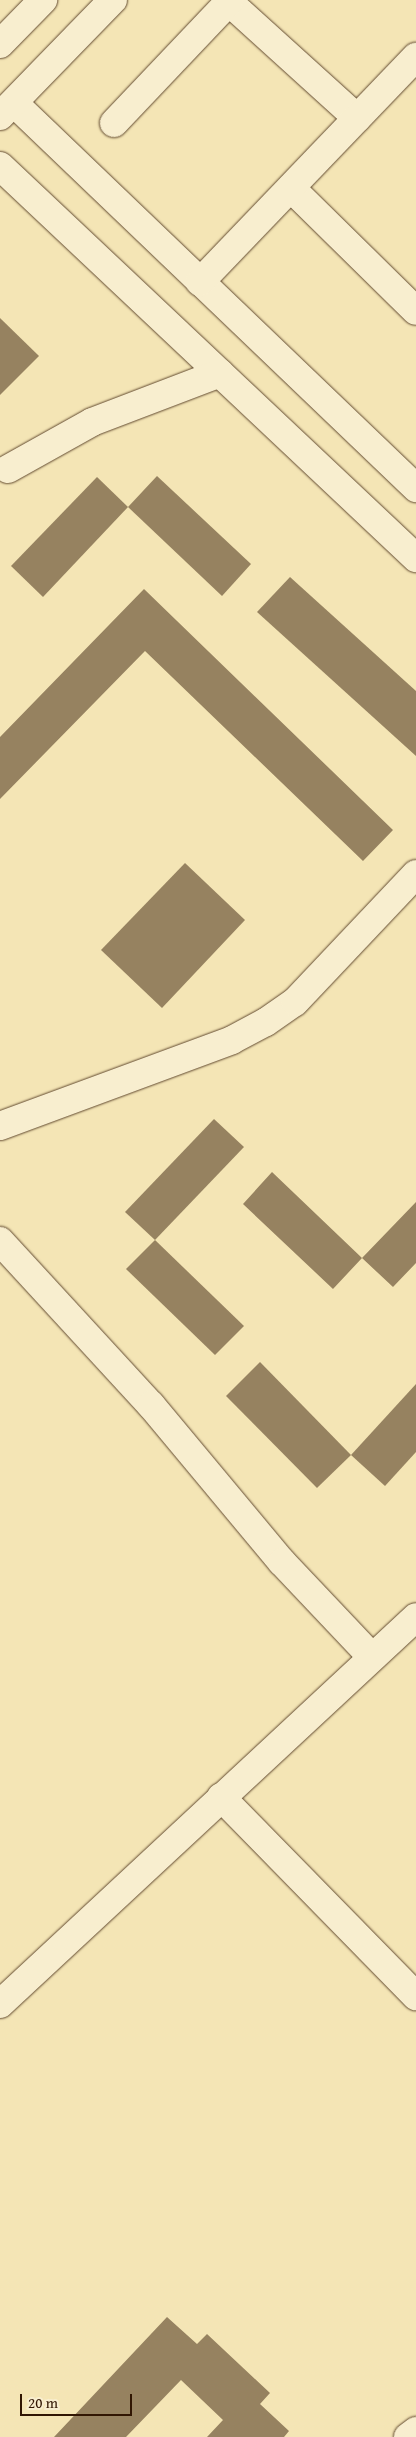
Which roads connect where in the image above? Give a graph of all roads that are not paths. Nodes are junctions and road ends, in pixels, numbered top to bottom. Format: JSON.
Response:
{"nodes":[{"id":1,"x":43,"y":0,"type":"edge"},
{"id":2,"x":113,"y":0,"type":"edge"},
{"id":3,"x":230,"y":1,"type":"edge"},
{"id":4,"x":0,"y":44,"type":"edge"},
{"id":5,"x":416,"y":56,"type":"edge"},
{"id":6,"x":4,"y":104,"type":"edge"},
{"id":7,"x":357,"y":118,"type":"junction"},
{"id":8,"x":114,"y":123,"type":"dead end"},
{"id":9,"x":0,"y":166,"type":"edge"},
{"id":10,"x":291,"y":188,"type":"junction"},
{"id":11,"x":200,"y":282,"type":"junction"},
{"id":12,"x":416,"y":311,"type":"edge"},
{"id":13,"x":220,"y":373,"type":"junction"},
{"id":14,"x":8,"y":469,"type":"dead end"},
{"id":15,"x":416,"y":488,"type":"edge"},
{"id":16,"x":416,"y":558,"type":"edge"},
{"id":17,"x":416,"y":874,"type":"edge"},
{"id":18,"x":0,"y":1126,"type":"edge"},
{"id":19,"x":0,"y":1241,"type":"edge"},
{"id":20,"x":416,"y":1616,"type":"edge"},
{"id":21,"x":371,"y":1656,"type":"junction"},
{"id":22,"x":221,"y":1797,"type":"junction"},
{"id":23,"x":416,"y":1996,"type":"edge"},
{"id":24,"x":0,"y":2004,"type":"edge"},
{"id":25,"x":416,"y":2431,"type":"edge"},
{"id":26,"x":408,"y":2437,"type":"edge"}],
"edges":[{"from":1,"to":4,"type":"street"},
{"from":2,"to":6,"type":"street"},
{"from":3,"to":7,"type":"street"},
{"from":3,"to":8,"type":"street"},
{"from":5,"to":7,"type":"street"},
{"from":6,"to":11,"type":"street"},
{"from":7,"to":10,"type":"street"},
{"from":9,"to":13,"type":"street"},
{"from":10,"to":11,"type":"street"},
{"from":10,"to":12,"type":"street"},
{"from":11,"to":15,"type":"street"},
{"from":13,"to":14,"type":"street"},
{"from":13,"to":16,"type":"street"},
{"from":17,"to":18,"type":"street"},
{"from":19,"to":21,"type":"street"},
{"from":20,"to":21,"type":"street"},
{"from":21,"to":22,"type":"street"},
{"from":22,"to":23,"type":"street"},
{"from":22,"to":24,"type":"street"},
{"from":25,"to":26,"type":"street"}]}
